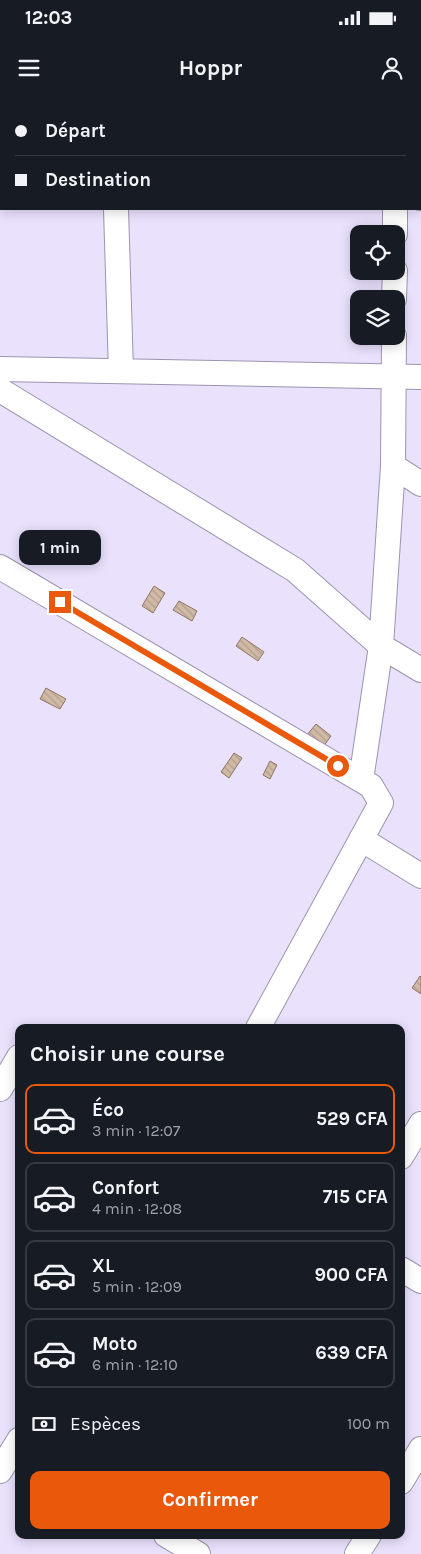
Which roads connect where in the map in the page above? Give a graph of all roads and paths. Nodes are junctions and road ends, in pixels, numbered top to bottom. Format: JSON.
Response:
{"nodes":[{"id":1,"x":116,"y":210,"type":"edge"},
{"id":2,"x":395,"y":210,"type":"edge"},
{"id":3,"x":395,"y":225,"type":"edge"},
{"id":4,"x":394,"y":345,"type":"edge"},
{"id":5,"x":0,"y":369,"type":"edge"},
{"id":6,"x":121,"y":371,"type":"junction"},
{"id":7,"x":394,"y":376,"type":"junction"},
{"id":8,"x":421,"y":377,"type":"edge"},
{"id":9,"x":0,"y":390,"type":"edge"},
{"id":10,"x":393,"y":466,"type":"junction"},
{"id":11,"x":421,"y":484,"type":"edge"},
{"id":12,"x":3,"y":575,"type":"edge"},
{"id":13,"x":381,"y":646,"type":"junction"},
{"id":14,"x":421,"y":670,"type":"edge"},
{"id":15,"x":361,"y":780,"type":"junction"},
{"id":16,"x":361,"y":839,"type":"junction"},
{"id":17,"x":421,"y":876,"type":"edge"},
{"id":18,"x":260,"y":1024,"type":"edge"},
{"id":19,"x":15,"y":1063,"type":"edge"},
{"id":20,"x":1,"y":1083,"type":"edge"},
{"id":21,"x":421,"y":1124,"type":"edge"},
{"id":22,"x":405,"y":1150,"type":"edge"},
{"id":23,"x":405,"y":1271,"type":"edge"},
{"id":24,"x":421,"y":1280,"type":"edge"},
{"id":25,"x":13,"y":1442,"type":"edge"},
{"id":26,"x":421,"y":1449,"type":"edge"},
{"id":27,"x":0,"y":1471,"type":"edge"},
{"id":28,"x":405,"y":1475,"type":"edge"},
{"id":29,"x":366,"y":1539,"type":"edge"},
{"id":30,"x":168,"y":1540,"type":"edge"},
{"id":31,"x":198,"y":1554,"type":"edge"},
{"id":32,"x":357,"y":1554,"type":"edge"}],
"edges":[{"from":1,"to":6,"type":"street"},
{"from":2,"to":3,"type":"street"},
{"from":4,"to":7,"type":"street"},
{"from":5,"to":6,"type":"street"},
{"from":6,"to":7,"type":"street"},
{"from":7,"to":8,"type":"street"},
{"from":7,"to":10,"type":"street"},
{"from":9,"to":13,"type":"street"},
{"from":10,"to":11,"type":"street"},
{"from":10,"to":13,"type":"street"},
{"from":12,"to":15,"type":"street"},
{"from":13,"to":14,"type":"street"},
{"from":13,"to":15,"type":"street"},
{"from":15,"to":16,"type":"street"},
{"from":16,"to":17,"type":"street"},
{"from":16,"to":18,"type":"street"},
{"from":19,"to":20,"type":"street"},
{"from":21,"to":22,"type":"street"},
{"from":23,"to":24,"type":"street"},
{"from":25,"to":27,"type":"street"},
{"from":26,"to":28,"type":"street"},
{"from":29,"to":32,"type":"street"},
{"from":30,"to":31,"type":"street"}]}
